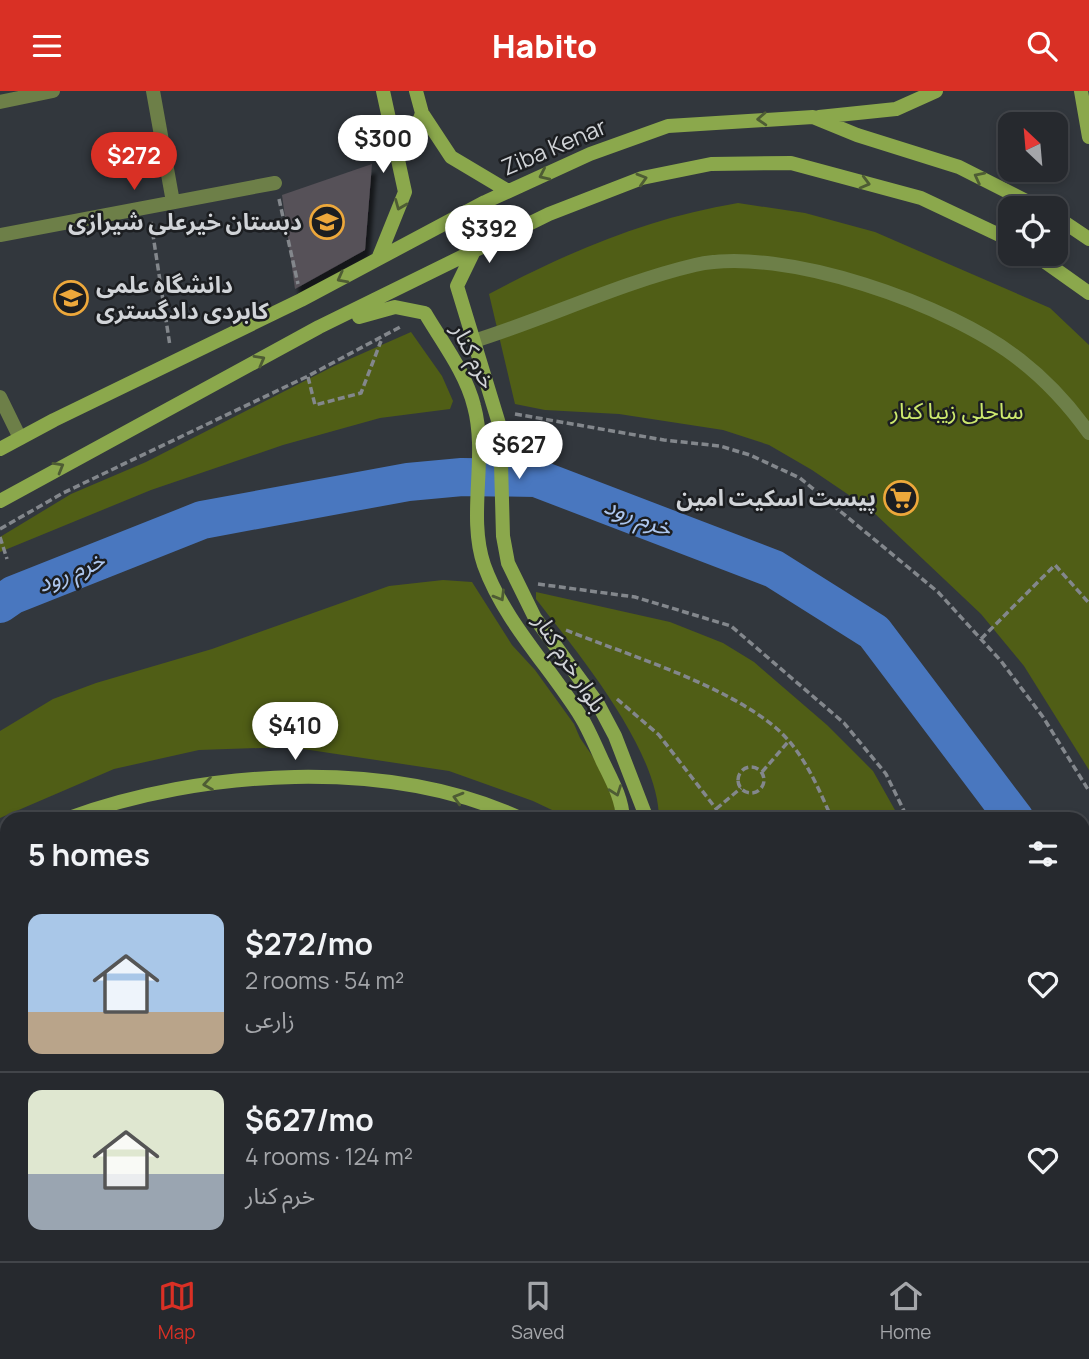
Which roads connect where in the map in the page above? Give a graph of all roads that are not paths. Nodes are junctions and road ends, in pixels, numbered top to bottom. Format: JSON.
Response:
{"nodes":[{"id":1,"x":52,"y":91,"type":"edge"},
{"id":2,"x":153,"y":91,"type":"edge"},
{"id":3,"x":383,"y":91,"type":"edge"},
{"id":4,"x":416,"y":91,"type":"edge"},
{"id":5,"x":936,"y":91,"type":"edge"},
{"id":6,"x":1081,"y":91,"type":"edge"},
{"id":7,"x":0,"y":102,"type":"edge"},
{"id":8,"x":422,"y":113,"type":"junction"},
{"id":9,"x":813,"y":117,"type":"junction"},
{"id":10,"x":390,"y":121,"type":"junction"},
{"id":11,"x":1089,"y":137,"type":"edge"},
{"id":12,"x":275,"y":183,"type":"road end"},
{"id":13,"x":508,"y":191,"type":"junction"},
{"id":14,"x":1016,"y":196,"type":"edge"},
{"id":15,"x":173,"y":202,"type":"junction"},
{"id":16,"x":1068,"y":225,"type":"edge"},
{"id":17,"x":998,"y":234,"type":"edge"},
{"id":18,"x":0,"y":235,"type":"edge"},
{"id":19,"x":1089,"y":239,"type":"edge"},
{"id":20,"x":473,"y":253,"type":"junction"},
{"id":21,"x":378,"y":259,"type":"junction"},
{"id":22,"x":1051,"y":266,"type":"edge"},
{"id":23,"x":1089,"y":293,"type":"edge"},
{"id":24,"x":319,"y":327,"type":"junction"},
{"id":25,"x":474,"y":341,"type":"junction"},
{"id":26,"x":0,"y":397,"type":"edge"},
{"id":27,"x":1089,"y":432,"type":"edge"},
{"id":28,"x":20,"y":438,"type":"junction"},
{"id":29,"x":0,"y":449,"type":"edge"},
{"id":30,"x":0,"y":501,"type":"edge"},
{"id":31,"x":479,"y":532,"type":"joint"},
{"id":32,"x":91,"y":812,"type":"edge"},
{"id":33,"x":500,"y":812,"type":"edge"},
{"id":34,"x":621,"y":812,"type":"edge"},
{"id":35,"x":645,"y":812,"type":"edge"}],
"edges":[{"from":1,"to":7,"type":"street"},
{"from":2,"to":15,"type":"street"},
{"from":3,"to":10,"type":"main road"},
{"from":4,"to":8,"type":"main road"},
{"from":5,"to":9,"type":"main road"},
{"from":6,"to":11,"type":"main road"},
{"from":8,"to":10,"type":"main road"},
{"from":8,"to":13,"type":"main road"},
{"from":9,"to":13,"type":"main road","name":"Ziba Kenar","one_way":true},
{"from":14,"to":9,"type":"main road","name":"Ziba Kenar","one_way":true},
{"from":10,"to":21,"type":"main road","one_way":true},
{"from":12,"to":15,"type":"street"},
{"from":13,"to":21,"type":"main road","name":"Ziba Kenar"},
{"from":15,"to":18,"type":"street"},
{"from":16,"to":19,"type":"main road"},
{"from":20,"to":17,"type":"main road","one_way":true},
{"from":20,"to":24,"type":"main road"},
{"from":20,"to":25,"type":"main road","name":"بلوار خرم کنار"},
{"from":21,"to":28,"type":"main road","name":"Ziba Kenar","one_way":true},
{"from":22,"to":23,"type":"main road"},
{"from":30,"to":24,"type":"main road","one_way":true},
{"from":24,"to":31,"type":"main road","name":"خرم کنار"},
{"from":25,"to":27,"type":"street"},
{"from":25,"to":35,"type":"main road","name":"بلوار خرم کنار"},
{"from":26,"to":28,"type":"street"},
{"from":28,"to":29,"type":"main road","name":"Ziba Kenar"},
{"from":31,"to":34,"type":"main road","name":"بلوار خرم کنار","one_way":true},
{"from":33,"to":32,"type":"main road","one_way":true}]}
